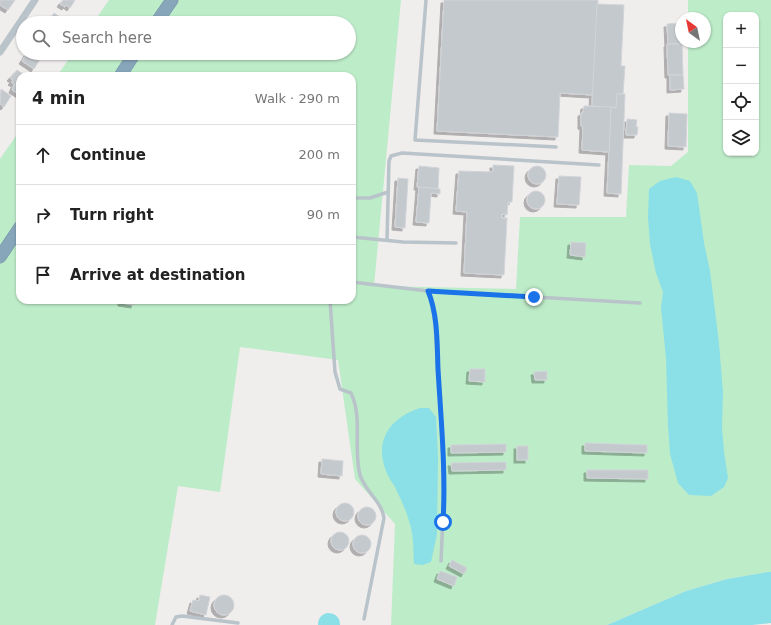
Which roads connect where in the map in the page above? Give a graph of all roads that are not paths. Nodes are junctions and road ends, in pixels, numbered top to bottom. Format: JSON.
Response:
{"nodes":[{"id":1,"x":35,"y":0,"type":"edge"},
{"id":2,"x":172,"y":0,"type":"edge"},
{"id":3,"x":426,"y":0,"type":"edge"},
{"id":4,"x":24,"y":16,"type":"edge"},
{"id":5,"x":161,"y":16,"type":"edge"},
{"id":6,"x":16,"y":28,"type":"edge"},
{"id":7,"x":0,"y":52,"type":"edge"},
{"id":8,"x":130,"y":60,"type":"edge"},
{"id":9,"x":123,"y":72,"type":"edge"},
{"id":10,"x":556,"y":146,"type":"dead end"},
{"id":11,"x":599,"y":166,"type":"dead end"},
{"id":12,"x":388,"y":192,"type":"junction"},
{"id":13,"x":356,"y":198,"type":"edge"},
{"id":14,"x":16,"y":233,"type":"edge"},
{"id":15,"x":356,"y":237,"type":"edge"},
{"id":16,"x":387,"y":240,"type":"junction"},
{"id":17,"x":456,"y":243,"type":"dead end"},
{"id":18,"x":0,"y":257,"type":"edge"},
{"id":19,"x":356,"y":282,"type":"edge"},
{"id":20,"x":428,"y":291,"type":"junction"},
{"id":21,"x":640,"y":303,"type":"dead end"},
{"id":22,"x":330,"y":304,"type":"edge"},
{"id":23,"x":441,"y":562,"type":"dead end"},
{"id":24,"x":364,"y":619,"type":"dead end"},
{"id":25,"x":238,"y":622,"type":"dead end"},
{"id":26,"x":172,"y":625,"type":"edge"}],
"edges":[{"from":1,"to":4,"type":"street"},
{"from":2,"to":5,"type":"highway"},
{"from":3,"to":10,"type":"lane"},
{"from":6,"to":7,"type":"street"},
{"from":8,"to":9,"type":"highway"},
{"from":11,"to":12,"type":"lane"},
{"from":12,"to":13,"type":"lane"},
{"from":12,"to":16,"type":"lane"},
{"from":14,"to":18,"type":"highway"},
{"from":15,"to":16,"type":"lane"},
{"from":16,"to":17,"type":"lane"},
{"from":19,"to":20,"type":"lane"},
{"from":20,"to":21,"type":"lane"},
{"from":20,"to":23,"type":"lane"},
{"from":22,"to":24,"type":"lane"},
{"from":25,"to":26,"type":"lane"}]}
